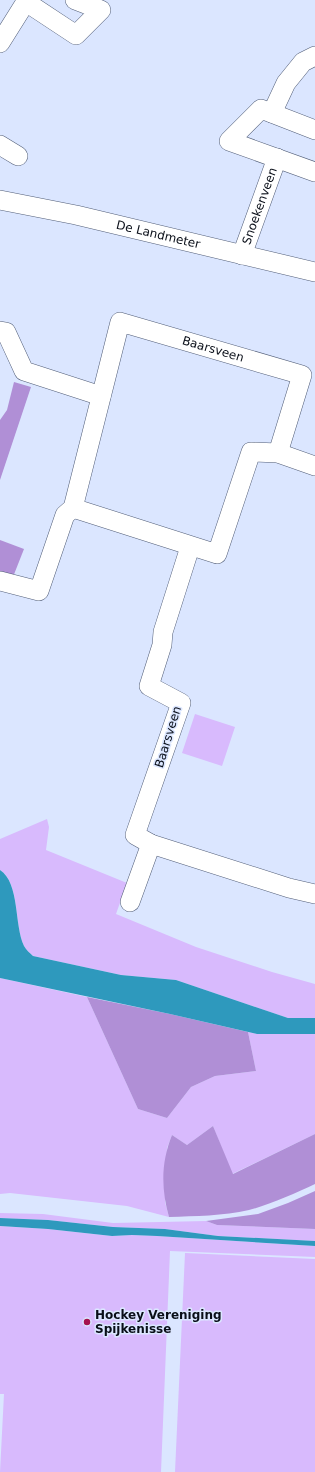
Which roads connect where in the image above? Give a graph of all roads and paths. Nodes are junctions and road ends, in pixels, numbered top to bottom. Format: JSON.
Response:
{"nodes":[{"id":1,"x":75,"y":0,"type":"edge"},
{"id":2,"x":27,"y":1,"type":"edge"},
{"id":3,"x":0,"y":43,"type":"edge"},
{"id":4,"x":315,"y":56,"type":"edge"},
{"id":5,"x":272,"y":113,"type":"junction"},
{"id":6,"x":315,"y":130,"type":"edge"},
{"id":7,"x":0,"y":145,"type":"edge"},
{"id":8,"x":18,"y":156,"type":"dead end"},
{"id":9,"x":277,"y":158,"type":"junction"},
{"id":10,"x":315,"y":172,"type":"edge"},
{"id":11,"x":0,"y":200,"type":"edge"},
{"id":12,"x":242,"y":255,"type":"junction"},
{"id":13,"x":315,"y":272,"type":"edge"},
{"id":14,"x":0,"y":330,"type":"edge"},
{"id":15,"x":100,"y":396,"type":"junction"},
{"id":16,"x":278,"y":453,"type":"junction"},
{"id":17,"x":315,"y":466,"type":"edge"},
{"id":18,"x":73,"y":508,"type":"junction"},
{"id":19,"x":190,"y":547,"type":"junction"},
{"id":20,"x":0,"y":581,"type":"edge"},
{"id":21,"x":151,"y":844,"type":"junction"},
{"id":22,"x":315,"y":894,"type":"edge"},
{"id":23,"x":130,"y":902,"type":"dead end"}],
"edges":[{"from":1,"to":2,"type":"street"},
{"from":2,"to":3,"type":"street"},
{"from":4,"to":5,"type":"street"},
{"from":5,"to":6,"type":"street","name":"Snoekenveen"},
{"from":5,"to":9,"type":"street","name":"Snoekenveen"},
{"from":7,"to":8,"type":"street"},
{"from":9,"to":10,"type":"street","name":"Snoekenveen"},
{"from":9,"to":12,"type":"street","name":"Snoekenveen"},
{"from":11,"to":12,"type":"street","name":"De Landmeter"},
{"from":12,"to":13,"type":"street","name":"De Landmeter"},
{"from":14,"to":15,"type":"street"},
{"from":15,"to":16,"type":"street","name":"Baarsveen"},
{"from":15,"to":18,"type":"street","name":"Baarsveen"},
{"from":16,"to":17,"type":"street"},
{"from":16,"to":19,"type":"street"},
{"from":18,"to":19,"type":"street"},
{"from":18,"to":20,"type":"street","name":"Baarsveen"},
{"from":19,"to":21,"type":"street","name":"Baarsveen"},
{"from":21,"to":22,"type":"street","name":"Baarsveen"},
{"from":21,"to":23,"type":"street"}]}
